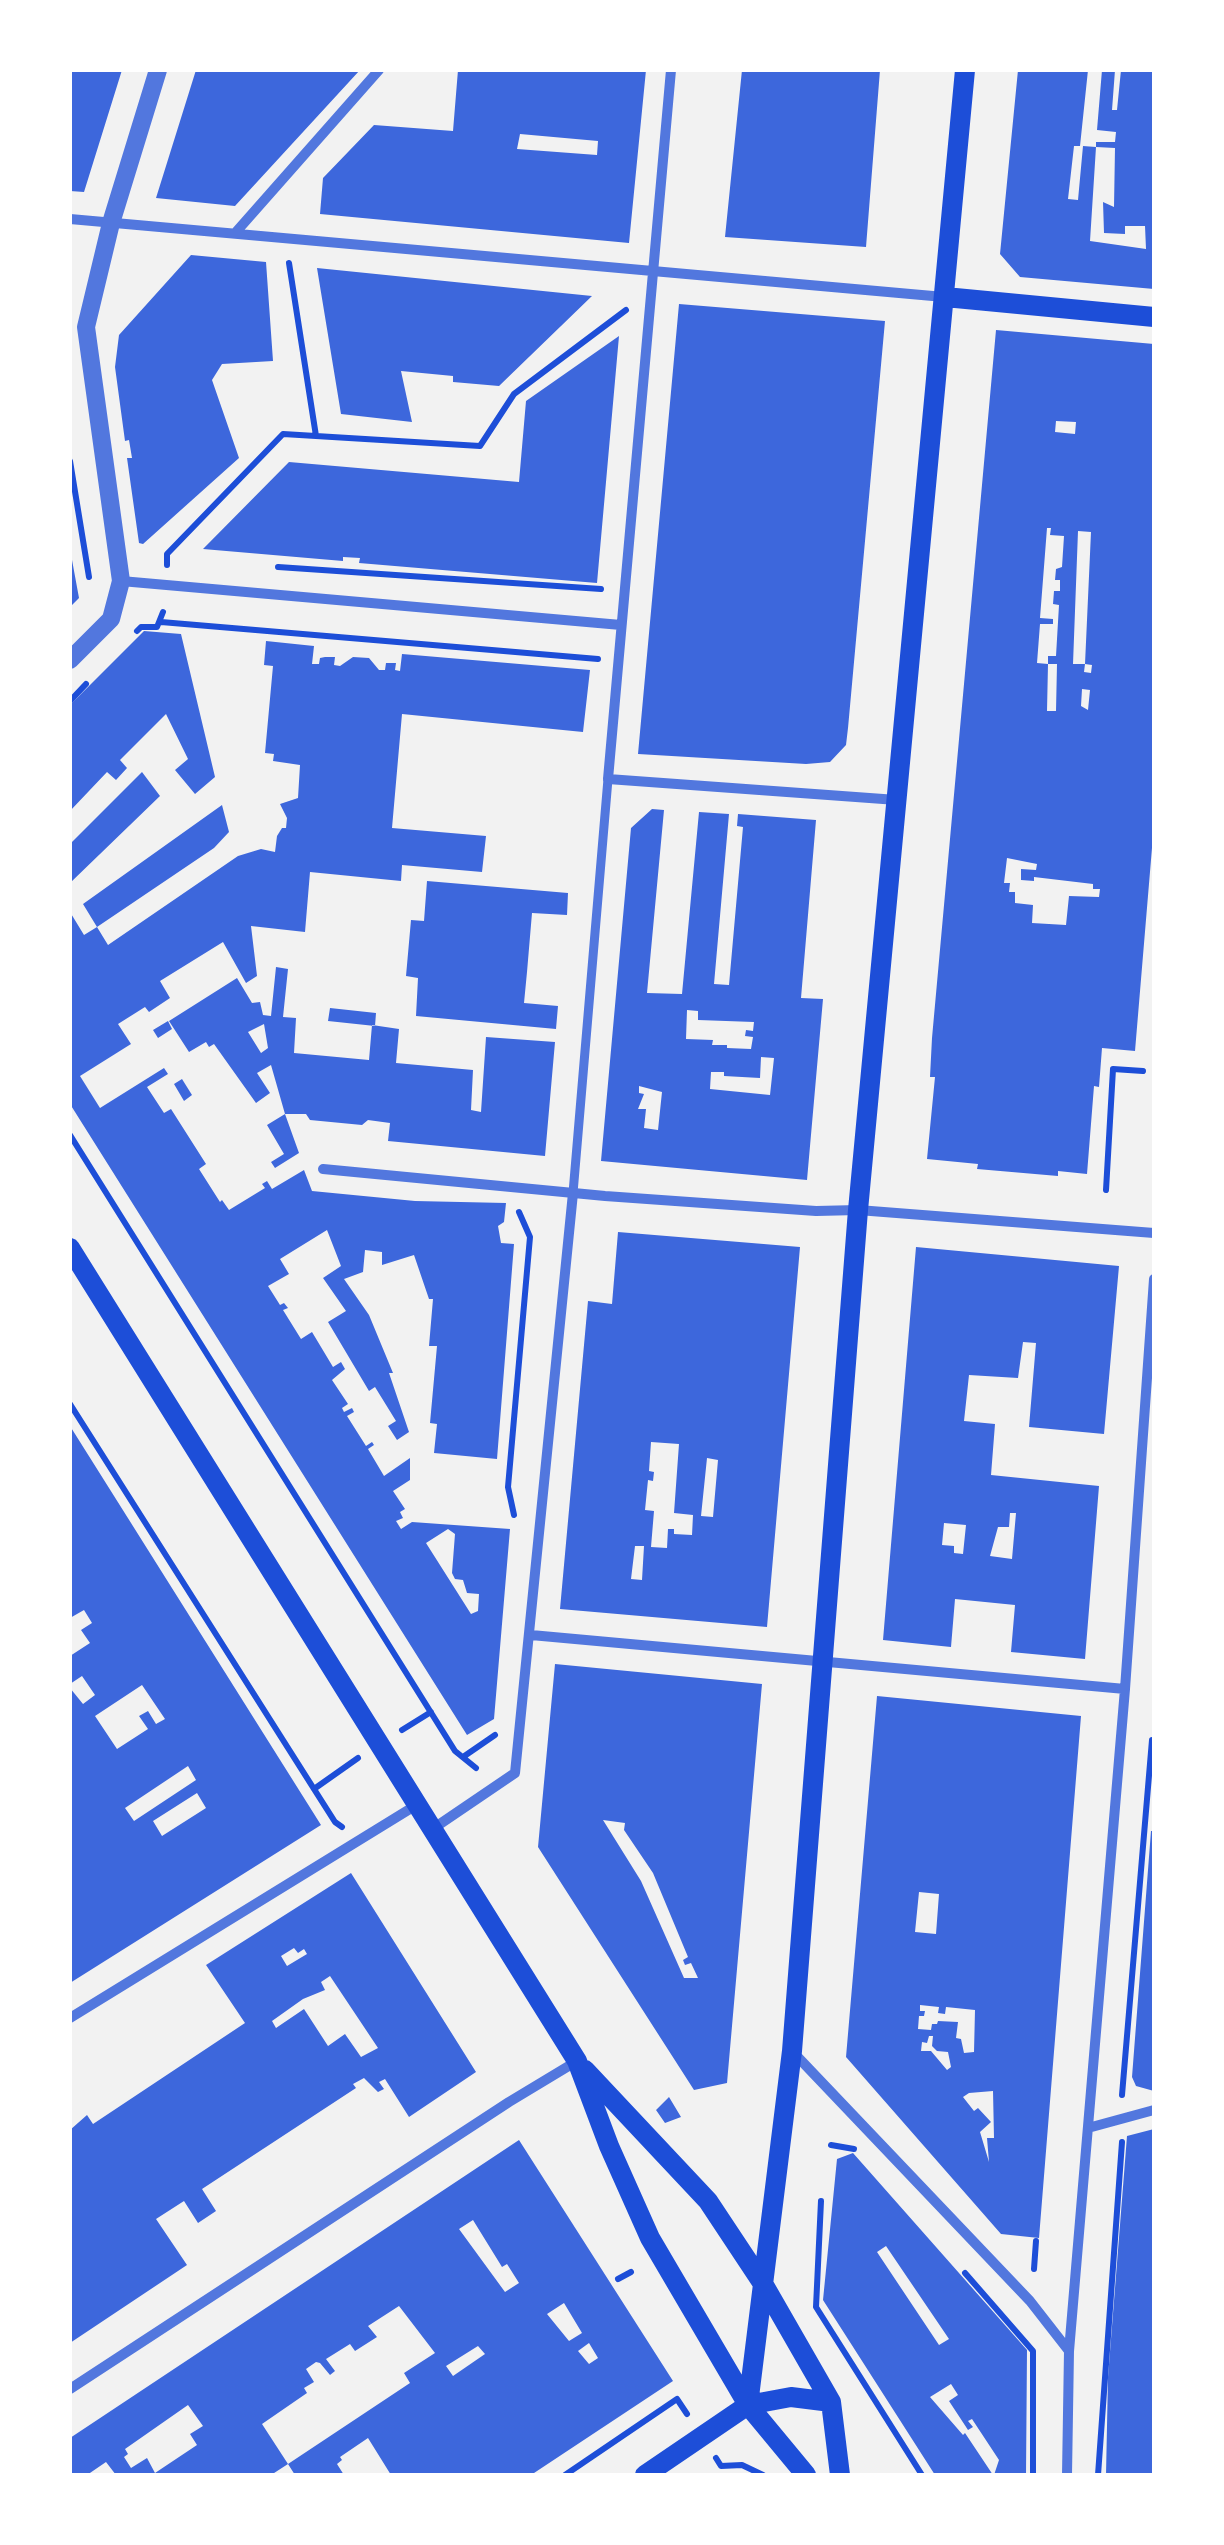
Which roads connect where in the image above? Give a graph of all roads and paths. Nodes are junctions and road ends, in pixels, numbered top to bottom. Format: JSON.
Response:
{"nodes":[{"id":1,"x":158,"y":70,"type":"edge"},
{"id":2,"x":379,"y":70,"type":"edge"},
{"id":3,"x":671,"y":70,"type":"edge"},
{"id":4,"x":965,"y":70,"type":"edge"},
{"id":5,"x":70,"y":219,"type":"edge"},
{"id":6,"x":111,"y":223,"type":"junction"},
{"id":7,"x":236,"y":232,"type":"junction"},
{"id":8,"x":285,"y":237,"type":"junction"},
{"id":9,"x":652,"y":270,"type":"junction"},
{"id":10,"x":649,"y":296,"type":"junction"},
{"id":11,"x":944,"y":298,"type":"junction"},
{"id":12,"x":1154,"y":317,"type":"edge"},
{"id":13,"x":316,"y":436,"type":"junction"},
{"id":14,"x":70,"y":462,"type":"edge"},
{"id":15,"x":185,"y":560,"type":"dead end"},
{"id":16,"x":262,"y":566,"type":"dead end"},
{"id":17,"x":121,"y":580,"type":"junction"},
{"id":18,"x":91,"y":590,"type":"dead end"},
{"id":19,"x":601,"y":590,"type":"dead end"},
{"id":20,"x":163,"y":612,"type":"dead end"},
{"id":21,"x":161,"y":622,"type":"junction"},
{"id":22,"x":141,"y":626,"type":"dead end"},
{"id":23,"x":621,"y":626,"type":"junction"},
{"id":24,"x":70,"y":660,"type":"edge"},
{"id":25,"x":618,"y":661,"type":"junction"},
{"id":26,"x":608,"y":779,"type":"junction"},
{"id":27,"x":898,"y":800,"type":"junction"},
{"id":28,"x":1143,"y":1072,"type":"dead end"},
{"id":29,"x":70,"y":1135,"type":"edge"},
{"id":30,"x":323,"y":1169,"type":"dead end"},
{"id":31,"x":1106,"y":1190,"type":"dead end"},
{"id":32,"x":572,"y":1193,"type":"junction"},
{"id":33,"x":514,"y":1201,"type":"dead end"},
{"id":34,"x":858,"y":1210,"type":"junction"},
{"id":35,"x":1154,"y":1234,"type":"edge"},
{"id":36,"x":70,"y":1248,"type":"edge"},
{"id":37,"x":1154,"y":1279,"type":"edge"},
{"id":38,"x":70,"y":1404,"type":"edge"},
{"id":39,"x":517,"y":1526,"type":"dead end"},
{"id":40,"x":531,"y":1634,"type":"junction"},
{"id":41,"x":823,"y":1659,"type":"junction"},
{"id":42,"x":1125,"y":1689,"type":"junction"},
{"id":43,"x":498,"y":1732,"type":"dead end"},
{"id":44,"x":1152,"y":1740,"type":"edge"},
{"id":45,"x":463,"y":1757,"type":"junction"},
{"id":46,"x":476,"y":1768,"type":"dead end"},
{"id":47,"x":418,"y":1804,"type":"junction"},
{"id":48,"x":434,"y":1828,"type":"junction"},
{"id":49,"x":346,"y":1829,"type":"dead end"},
{"id":50,"x":70,"y":2018,"type":"edge"},
{"id":51,"x":792,"y":2051,"type":"junction"},
{"id":52,"x":577,"y":2061,"type":"junction"},
{"id":53,"x":1154,"y":2110,"type":"edge"},
{"id":54,"x":1122,"y":2119,"type":"junction"},
{"id":55,"x":1088,"y":2128,"type":"junction"},
{"id":56,"x":830,"y":2145,"type":"dead end"},
{"id":57,"x":858,"y":2150,"type":"dead end"},
{"id":58,"x":820,"y":2202,"type":"dead end"},
{"id":59,"x":960,"y":2266,"type":"dead end"},
{"id":60,"x":630,"y":2272,"type":"dead end"},
{"id":61,"x":618,"y":2278,"type":"dead end"},
{"id":62,"x":765,"y":2287,"type":"junction"},
{"id":63,"x":1069,"y":2352,"type":"junction"},
{"id":64,"x":70,"y":2389,"type":"edge"},
{"id":65,"x":677,"y":2399,"type":"dead end"},
{"id":66,"x":832,"y":2402,"type":"junction"},
{"id":67,"x":748,"y":2406,"type":"junction"},
{"id":68,"x":721,"y":2466,"type":"dead end"},
{"id":69,"x":565,"y":2475,"type":"edge"},
{"id":70,"x":645,"y":2475,"type":"edge"},
{"id":71,"x":763,"y":2475,"type":"edge"},
{"id":72,"x":806,"y":2475,"type":"edge"},
{"id":73,"x":840,"y":2475,"type":"edge"},
{"id":74,"x":922,"y":2475,"type":"edge"},
{"id":75,"x":1033,"y":2475,"type":"edge"},
{"id":76,"x":1067,"y":2475,"type":"edge"},
{"id":77,"x":1098,"y":2475,"type":"edge"}],
"edges":[{"from":1,"to":6,"type":"street"},
{"from":2,"to":7,"type":"street"},
{"from":3,"to":9,"type":"street"},
{"from":4,"to":11,"type":"main road"},
{"from":5,"to":6,"type":"street"},
{"from":6,"to":7,"type":"street"},
{"from":6,"to":17,"type":"street"},
{"from":7,"to":8,"type":"street"},
{"from":8,"to":9,"type":"street"},
{"from":8,"to":13,"type":"path"},
{"from":9,"to":10,"type":"street"},
{"from":9,"to":11,"type":"street"},
{"from":10,"to":13,"type":"path"},
{"from":10,"to":23,"type":"street"},
{"from":11,"to":12,"type":"main road"},
{"from":11,"to":27,"type":"main road"},
{"from":13,"to":15,"type":"path"},
{"from":14,"to":18,"type":"path"},
{"from":16,"to":19,"type":"path"},
{"from":17,"to":23,"type":"street"},
{"from":17,"to":24,"type":"street"},
{"from":20,"to":21,"type":"path"},
{"from":21,"to":22,"type":"path"},
{"from":21,"to":25,"type":"path"},
{"from":23,"to":25,"type":"street"},
{"from":25,"to":26,"type":"street"},
{"from":26,"to":27,"type":"street"},
{"from":26,"to":32,"type":"street"},
{"from":27,"to":34,"type":"main road"},
{"from":28,"to":31,"type":"path"},
{"from":29,"to":45,"type":"path"},
{"from":30,"to":32,"type":"street"},
{"from":32,"to":34,"type":"street"},
{"from":32,"to":40,"type":"street"},
{"from":33,"to":39,"type":"path"},
{"from":34,"to":35,"type":"street"},
{"from":34,"to":41,"type":"main road"},
{"from":36,"to":47,"type":"main road"},
{"from":37,"to":42,"type":"street"},
{"from":38,"to":49,"type":"path"},
{"from":40,"to":41,"type":"street"},
{"from":40,"to":48,"type":"street"},
{"from":41,"to":42,"type":"street"},
{"from":41,"to":51,"type":"main road"},
{"from":42,"to":55,"type":"street"},
{"from":43,"to":45,"type":"path"},
{"from":44,"to":54,"type":"path"},
{"from":45,"to":46,"type":"path"},
{"from":47,"to":48,"type":"main road"},
{"from":47,"to":50,"type":"street"},
{"from":48,"to":52,"type":"main road"},
{"from":51,"to":62,"type":"main road"},
{"from":51,"to":63,"type":"street"},
{"from":52,"to":62,"type":"main road"},
{"from":52,"to":64,"type":"street"},
{"from":52,"to":67,"type":"main road"},
{"from":53,"to":54,"type":"street"},
{"from":54,"to":55,"type":"street"},
{"from":54,"to":77,"type":"path"},
{"from":55,"to":63,"type":"street"},
{"from":56,"to":57,"type":"path"},
{"from":58,"to":74,"type":"path"},
{"from":59,"to":75,"type":"path"},
{"from":60,"to":61,"type":"path"},
{"from":62,"to":66,"type":"main road"},
{"from":62,"to":67,"type":"main road"},
{"from":63,"to":76,"type":"street"},
{"from":65,"to":69,"type":"path"},
{"from":66,"to":67,"type":"main road"},
{"from":66,"to":73,"type":"main road"},
{"from":67,"to":70,"type":"main road"},
{"from":67,"to":72,"type":"main road"},
{"from":68,"to":71,"type":"path"}]}
